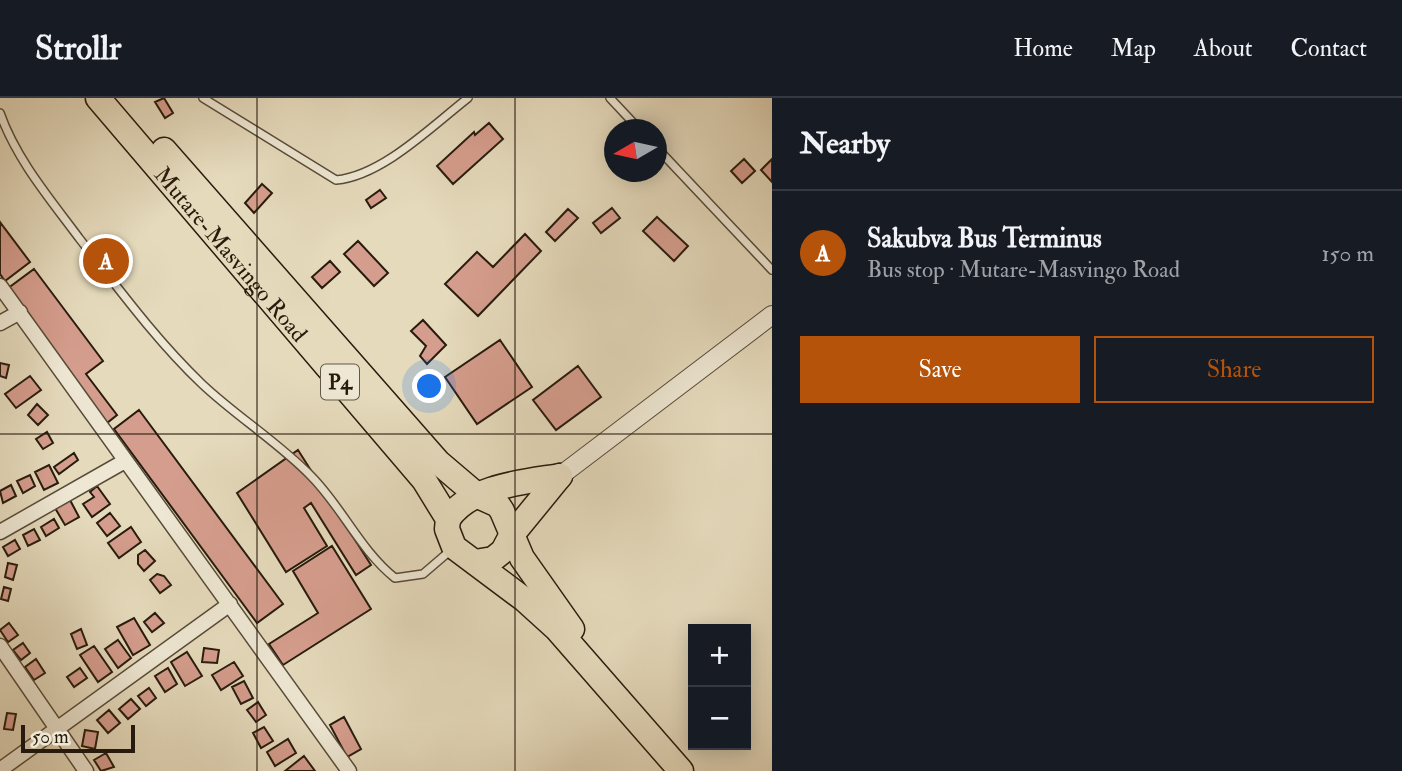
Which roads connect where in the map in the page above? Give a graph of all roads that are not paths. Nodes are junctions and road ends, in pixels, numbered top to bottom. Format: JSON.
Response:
{"nodes":[{"id":1,"x":98,"y":98,"type":"edge"},
{"id":2,"x":120,"y":98,"type":"edge"},
{"id":3,"x":203,"y":98,"type":"edge"},
{"id":4,"x":468,"y":98,"type":"edge"},
{"id":5,"x":610,"y":98,"type":"edge"},
{"id":6,"x":0,"y":113,"type":"edge"},
{"id":7,"x":630,"y":119,"type":"edge"},
{"id":8,"x":667,"y":159,"type":"edge"},
{"id":9,"x":772,"y":270,"type":"edge"},
{"id":10,"x":0,"y":286,"type":"edge"},
{"id":11,"x":20,"y":312,"type":"junction"},
{"id":12,"x":772,"y":314,"type":"edge"},
{"id":13,"x":0,"y":323,"type":"edge"},
{"id":14,"x":124,"y":461,"type":"junction"},
{"id":15,"x":560,"y":476,"type":"junction"},
{"id":16,"x":478,"y":496,"type":"junction"},
{"id":17,"x":447,"y":519,"type":"junction"},
{"id":18,"x":0,"y":533,"type":"edge"},
{"id":19,"x":511,"y":536,"type":"junction"},
{"id":20,"x":454,"y":547,"type":"junction"},
{"id":21,"x":475,"y":562,"type":"junction"},
{"id":22,"x":230,"y":604,"type":"junction"},
{"id":23,"x":0,"y":646,"type":"edge"},
{"id":24,"x":583,"y":656,"type":"junction"},
{"id":25,"x":56,"y":727,"type":"junction"},
{"id":26,"x":345,"y":769,"type":"edge"},
{"id":27,"x":0,"y":770,"type":"edge"},
{"id":28,"x":86,"y":771,"type":"edge"},
{"id":29,"x":681,"y":771,"type":"edge"}],
"edges":[{"from":1,"to":17,"type":"highway","name":"Mutare-Masvingo Road","number":"P4"},
{"from":2,"to":16,"type":"highway","name":"Mutare-Masvingo Road","number":"P4"},
{"from":3,"to":4,"type":"lane"},
{"from":5,"to":7,"type":"lane"},
{"from":6,"to":20,"type":"lane"},
{"from":8,"to":9,"type":"lane"},
{"from":10,"to":11,"type":"street"},
{"from":11,"to":13,"type":"street"},
{"from":11,"to":14,"type":"street"},
{"from":12,"to":15,"type":"street"},
{"from":14,"to":18,"type":"street"},
{"from":14,"to":22,"type":"street"},
{"from":15,"to":16,"type":"highway"},
{"from":15,"to":19,"type":"highway"},
{"from":16,"to":17,"type":"highway"},
{"from":16,"to":19,"type":"highway","name":"Mutare-Masvingo Road","number":"P4"},
{"from":17,"to":20,"type":"highway","name":"Mutare-Masvingo Road","number":"P4"},
{"from":19,"to":21,"type":"highway"},
{"from":19,"to":24,"type":"highway","name":"Mutare-Masvingo Road","number":"P4"},
{"from":20,"to":21,"type":"highway","name":"Mutare-Masvingo Road","number":"P4"},
{"from":21,"to":24,"type":"highway","name":"Mutare-Masvingo Road","number":"P4"},
{"from":22,"to":25,"type":"street"},
{"from":22,"to":26,"type":"street"},
{"from":23,"to":25,"type":"street"},
{"from":24,"to":29,"type":"highway","name":"Mutare-Masvingo Road","number":"P4"},
{"from":25,"to":27,"type":"street"},
{"from":25,"to":28,"type":"street"}]}
